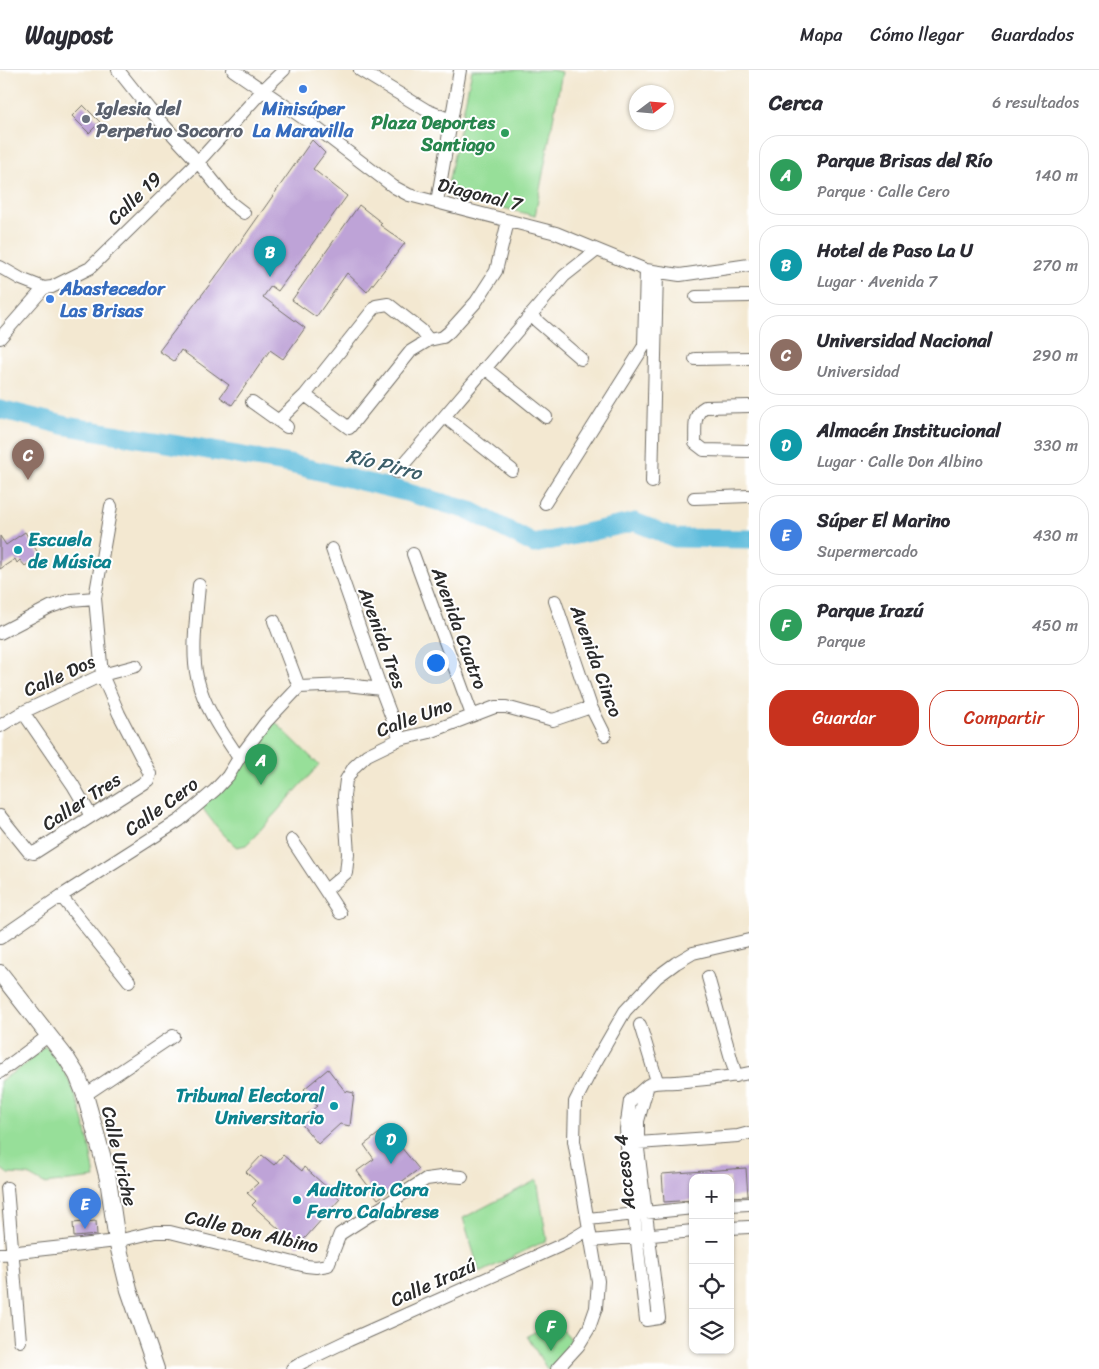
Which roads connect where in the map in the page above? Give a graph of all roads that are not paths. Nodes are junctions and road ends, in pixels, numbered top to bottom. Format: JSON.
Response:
{"nodes":[{"id":1,"x":118,"y":70,"type":"edge"},
{"id":2,"x":233,"y":70,"type":"edge"},
{"id":3,"x":284,"y":70,"type":"edge"},
{"id":4,"x":360,"y":70,"type":"edge"},
{"id":5,"x":460,"y":70,"type":"edge"},
{"id":6,"x":263,"y":90,"type":"junction"},
{"id":7,"x":451,"y":120,"type":"junction"},
{"id":8,"x":198,"y":162,"type":"junction"},
{"id":9,"x":437,"y":202,"type":"junction"},
{"id":10,"x":244,"y":213,"type":"dead end"},
{"id":11,"x":508,"y":220,"type":"junction"},
{"id":12,"x":597,"y":250,"type":"junction"},
{"id":13,"x":749,"y":265,"type":"edge"},
{"id":14,"x":0,"y":267,"type":"edge"},
{"id":15,"x":652,"y":271,"type":"junction"},
{"id":16,"x":44,"y":288,"type":"junction"},
{"id":17,"x":749,"y":296,"type":"edge"},
{"id":18,"x":696,"y":297,"type":"dead end"},
{"id":19,"x":530,"y":315,"type":"junction"},
{"id":20,"x":0,"y":338,"type":"edge"},
{"id":21,"x":429,"y":340,"type":"junction"},
{"id":22,"x":649,"y":346,"type":"junction"},
{"id":23,"x":749,"y":358,"type":"edge"},
{"id":24,"x":582,"y":359,"type":"dead end"},
{"id":25,"x":695,"y":360,"type":"dead end"},
{"id":26,"x":485,"y":368,"type":"junction"},
{"id":27,"x":305,"y":395,"type":"junction"},
{"id":28,"x":252,"y":402,"type":"dead end"},
{"id":29,"x":749,"y":406,"type":"edge"},
{"id":30,"x":445,"y":417,"type":"junction"},
{"id":31,"x":546,"y":417,"type":"dead end"},
{"id":32,"x":749,"y":451,"type":"edge"},
{"id":33,"x":512,"y":470,"type":"dead end"},
{"id":34,"x":397,"y":472,"type":"dead end"},
{"id":35,"x":652,"y":482,"type":"dead end"},
{"id":36,"x":749,"y":496,"type":"edge"},
{"id":37,"x":694,"y":498,"type":"dead end"},
{"id":38,"x":545,"y":503,"type":"dead end"},
{"id":39,"x":110,"y":506,"type":"dead end"},
{"id":40,"x":332,"y":549,"type":"dead end"},
{"id":41,"x":413,"y":554,"type":"dead end"},
{"id":42,"x":199,"y":585,"type":"dead end"},
{"id":43,"x":95,"y":598,"type":"junction"},
{"id":44,"x":555,"y":601,"type":"dead end"},
{"id":45,"x":274,"y":621,"type":"dead end"},
{"id":46,"x":0,"y":633,"type":"edge"},
{"id":47,"x":136,"y":666,"type":"dead end"},
{"id":48,"x":102,"y":675,"type":"junction"},
{"id":49,"x":299,"y":687,"type":"junction"},
{"id":50,"x":380,"y":689,"type":"junction"},
{"id":51,"x":591,"y":708,"type":"junction"},
{"id":52,"x":23,"y":712,"type":"junction"},
{"id":53,"x":472,"y":715,"type":"junction"},
{"id":54,"x":0,"y":726,"type":"edge"},
{"id":55,"x":605,"y":735,"type":"dead end"},
{"id":56,"x":400,"y":739,"type":"junction"},
{"id":57,"x":239,"y":758,"type":"junction"},
{"id":58,"x":0,"y":816,"type":"edge"},
{"id":59,"x":91,"y":816,"type":"junction"},
{"id":60,"x":292,"y":840,"type":"dead end"},
{"id":61,"x":326,"y":890,"type":"junction"},
{"id":62,"x":61,"y":896,"type":"junction"},
{"id":63,"x":340,"y":913,"type":"dead end"},
{"id":64,"x":0,"y":938,"type":"edge"},
{"id":65,"x":749,"y":940,"type":"edge"},
{"id":66,"x":0,"y":973,"type":"edge"},
{"id":67,"x":708,"y":977,"type":"dead end"},
{"id":68,"x":129,"y":982,"type":"dead end"},
{"id":69,"x":640,"y":1025,"type":"dead end"},
{"id":70,"x":48,"y":1036,"type":"junction"},
{"id":71,"x":173,"y":1036,"type":"dead end"},
{"id":72,"x":0,"y":1072,"type":"edge"},
{"id":73,"x":749,"y":1073,"type":"edge"},
{"id":74,"x":736,"y":1076,"type":"junction"},
{"id":75,"x":653,"y":1083,"type":"junction"},
{"id":76,"x":85,"y":1096,"type":"junction"},
{"id":77,"x":749,"y":1133,"type":"edge"},
{"id":78,"x":638,"y":1143,"type":"junction"},
{"id":79,"x":462,"y":1177,"type":"dead end"},
{"id":80,"x":7,"y":1188,"type":"dead end"},
{"id":81,"x":749,"y":1204,"type":"edge"},
{"id":82,"x":734,"y":1205,"type":"edge"},
{"id":83,"x":689,"y":1208,"type":"edge"},
{"id":84,"x":640,"y":1212,"type":"junction"},
{"id":85,"x":749,"y":1226,"type":"edge"},
{"id":86,"x":734,"y":1228,"type":"edge"},
{"id":87,"x":589,"y":1229,"type":"junction"},
{"id":88,"x":689,"y":1231,"type":"edge"},
{"id":89,"x":649,"y":1234,"type":"junction"},
{"id":90,"x":635,"y":1236,"type":"junction"},
{"id":91,"x":117,"y":1241,"type":"junction"},
{"id":92,"x":6,"y":1253,"type":"edge"},
{"id":93,"x":20,"y":1341,"type":"dead end"},
{"id":94,"x":156,"y":1369,"type":"edge"},
{"id":95,"x":292,"y":1369,"type":"edge"},
{"id":96,"x":557,"y":1369,"type":"edge"}],
"edges":[{"from":1,"to":8,"type":"street"},
{"from":2,"to":6,"type":"street","name":"Diagonal 7"},
{"from":3,"to":6,"type":"street","name":"Calle 19"},
{"from":4,"to":7,"type":"street"},
{"from":5,"to":7,"type":"street"},
{"from":6,"to":8,"type":"street","name":"Calle 19"},
{"from":6,"to":9,"type":"street","name":"Diagonal 7"},
{"from":7,"to":9,"type":"street"},
{"from":8,"to":10,"type":"street"},
{"from":8,"to":16,"type":"street","name":"Calle 19"},
{"from":9,"to":11,"type":"street","name":"Diagonal 7"},
{"from":11,"to":12,"type":"street","name":"Diagonal 7"},
{"from":11,"to":21,"type":"street"},
{"from":12,"to":15,"type":"street","name":"Diagonal 7"},
{"from":12,"to":19,"type":"street"},
{"from":13,"to":15,"type":"street","name":"Diagonal 7"},
{"from":14,"to":16,"type":"street"},
{"from":15,"to":22,"type":"street"},
{"from":16,"to":20,"type":"street","name":"Calle 19"},
{"from":17,"to":18,"type":"street"},
{"from":19,"to":24,"type":"street"},
{"from":19,"to":26,"type":"street"},
{"from":21,"to":27,"type":"street"},
{"from":21,"to":27,"type":"street"},
{"from":22,"to":35,"type":"street"},
{"from":22,"to":38,"type":"street"},
{"from":23,"to":25,"type":"street"},
{"from":26,"to":30,"type":"street"},
{"from":26,"to":31,"type":"street"},
{"from":27,"to":28,"type":"street"},
{"from":29,"to":32,"type":"street"},
{"from":30,"to":33,"type":"street"},
{"from":30,"to":34,"type":"street"},
{"from":36,"to":37,"type":"street"},
{"from":39,"to":43,"type":"street"},
{"from":40,"to":50,"type":"street","name":"Avenida Tres"},
{"from":41,"to":53,"type":"street","name":"Avenida Cuatro"},
{"from":42,"to":57,"type":"street"},
{"from":43,"to":46,"type":"street"},
{"from":43,"to":48,"type":"street"},
{"from":44,"to":51,"type":"street","name":"Avenida Cinco"},
{"from":45,"to":49,"type":"street"},
{"from":47,"to":48,"type":"street","name":"Calle Dos"},
{"from":48,"to":52,"type":"street","name":"Calle Dos"},
{"from":48,"to":59,"type":"street","name":"Caller Tres"},
{"from":49,"to":50,"type":"street"},
{"from":49,"to":57,"type":"street","name":"Calle Cero"},
{"from":50,"to":56,"type":"street","name":"Avenida Tres"},
{"from":51,"to":53,"type":"street","name":"Calle Uno"},
{"from":51,"to":55,"type":"street","name":"Avenida Cinco"},
{"from":52,"to":54,"type":"street","name":"Calle Dos"},
{"from":52,"to":59,"type":"street"},
{"from":53,"to":56,"type":"street","name":"Calle Uno"},
{"from":56,"to":61,"type":"street","name":"Calle Uno"},
{"from":57,"to":62,"type":"street","name":"Calle Cero"},
{"from":58,"to":59,"type":"street","name":"Caller Tres"},
{"from":60,"to":61,"type":"street"},
{"from":61,"to":63,"type":"street"},
{"from":62,"to":64,"type":"street","name":"Calle Cero"},
{"from":62,"to":68,"type":"street"},
{"from":65,"to":87,"type":"street"},
{"from":66,"to":70,"type":"main road","name":"Calle Uriche"},
{"from":67,"to":74,"type":"street"},
{"from":69,"to":75,"type":"street"},
{"from":70,"to":72,"type":"street"},
{"from":70,"to":76,"type":"main road","name":"Calle Uriche"},
{"from":71,"to":76,"type":"street"},
{"from":73,"to":74,"type":"street"},
{"from":74,"to":75,"type":"street"},
{"from":75,"to":78,"type":"street","name":"Acceso 4"},
{"from":75,"to":84,"type":"street","name":"Acceso 4"},
{"from":76,"to":91,"type":"main road","name":"Calle Uriche"},
{"from":77,"to":78,"type":"street"},
{"from":78,"to":84,"type":"street","name":"Acceso 4"},
{"from":79,"to":91,"type":"street","name":"Calle Don Albino"},
{"from":80,"to":92,"type":"street"},
{"from":81,"to":82,"type":"street"},
{"from":83,"to":84,"type":"street"},
{"from":84,"to":87,"type":"street"},
{"from":84,"to":89,"type":"street","name":"Acceso 4"},
{"from":84,"to":90,"type":"street","name":"Acceso 4"},
{"from":85,"to":86,"type":"street"},
{"from":87,"to":90,"type":"street"},
{"from":87,"to":95,"type":"street","name":"Calle Irazú"},
{"from":87,"to":96,"type":"street"},
{"from":88,"to":89,"type":"street"},
{"from":89,"to":90,"type":"street"},
{"from":89,"to":90,"type":"street","name":"Acceso 4"},
{"from":91,"to":92,"type":"street"},
{"from":91,"to":94,"type":"main road","name":"Calle Uriche"},
{"from":92,"to":93,"type":"street"}]}
